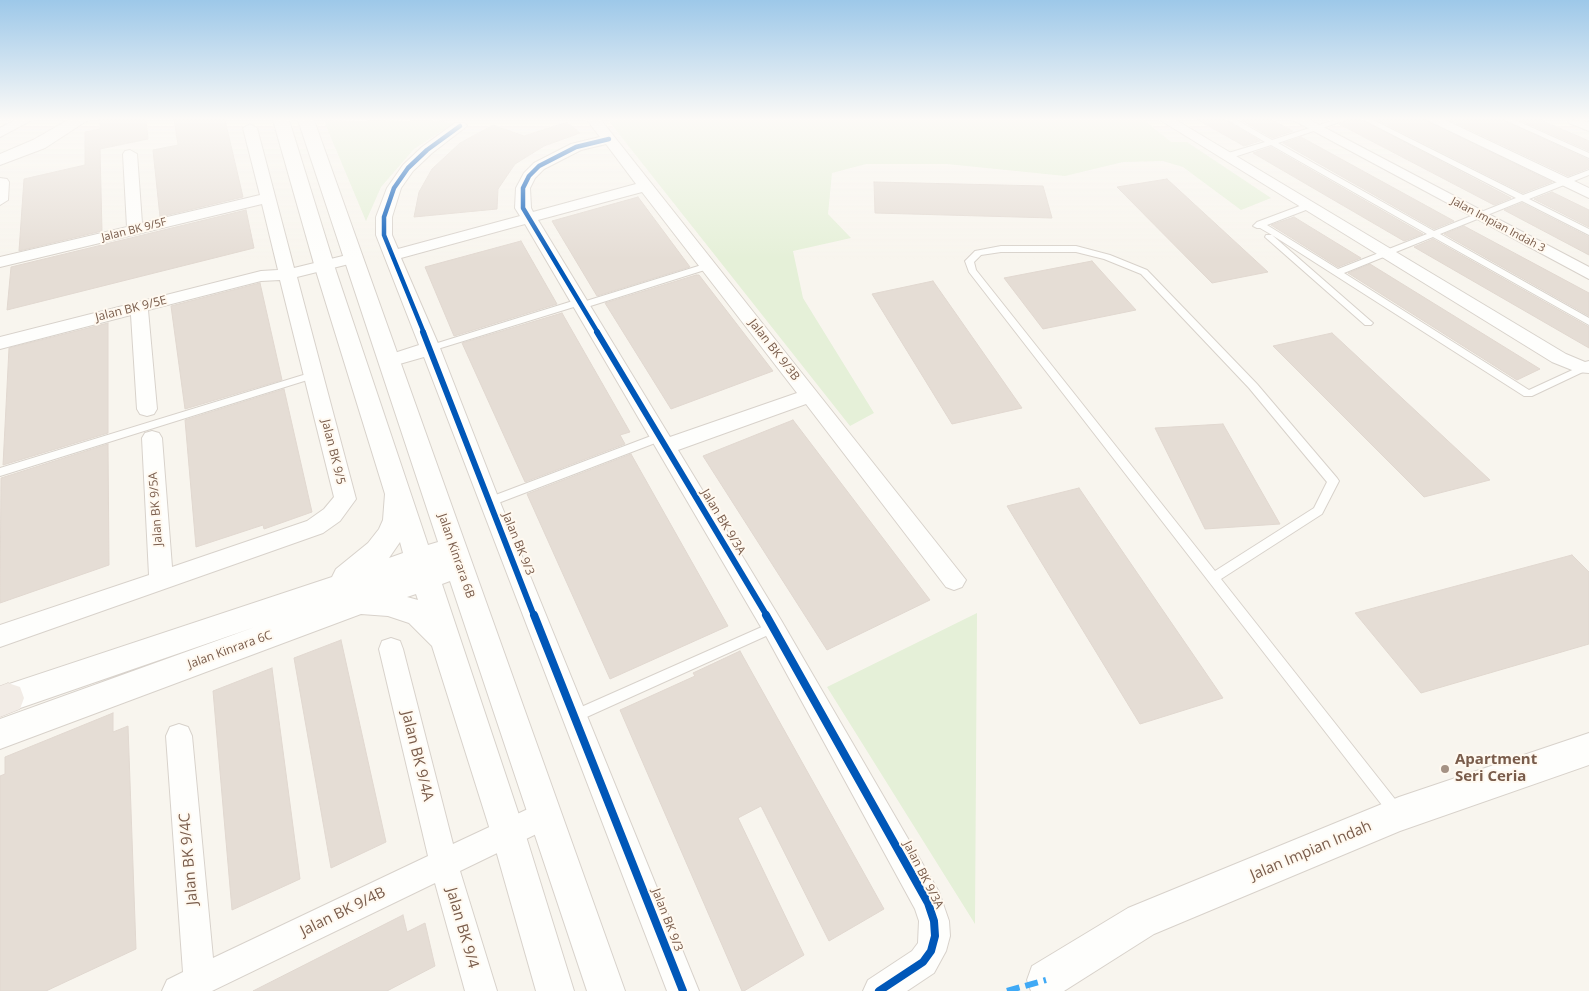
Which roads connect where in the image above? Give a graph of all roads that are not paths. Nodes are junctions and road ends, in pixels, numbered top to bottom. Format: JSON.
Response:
{"nodes":[{"id":1,"x":131,"y":166,"type":"edge"},
{"id":2,"x":260,"y":166,"type":"edge"},
{"id":3,"x":295,"y":166,"type":"edge"},
{"id":4,"x":323,"y":166,"type":"edge"},
{"id":5,"x":410,"y":166,"type":"edge"},
{"id":6,"x":539,"y":166,"type":"edge"},
{"id":7,"x":630,"y":166,"type":"edge"},
{"id":8,"x":1244,"y":166,"type":"edge"},
{"id":9,"x":1314,"y":166,"type":"edge"},
{"id":10,"x":1387,"y":166,"type":"edge"},
{"id":11,"x":1459,"y":166,"type":"edge"},
{"id":12,"x":1531,"y":166,"type":"edge"},
{"id":13,"x":1589,"y":172,"type":"edge"},
{"id":14,"x":2,"y":182,"type":"dead end"},
{"id":15,"x":1564,"y":182,"type":"junction"},
{"id":16,"x":646,"y":186,"type":"junction"},
{"id":17,"x":1589,"y":194,"type":"edge"},
{"id":18,"x":268,"y":198,"type":"junction"},
{"id":19,"x":1522,"y":198,"type":"junction"},
{"id":20,"x":0,"y":200,"type":"edge"},
{"id":21,"x":1308,"y":206,"type":"junction"},
{"id":22,"x":1479,"y":216,"type":"junction"},
{"id":23,"x":528,"y":218,"type":"junction"},
{"id":24,"x":1260,"y":224,"type":"junction"},
{"id":25,"x":135,"y":230,"type":"junction"},
{"id":26,"x":1589,"y":232,"type":"edge"},
{"id":27,"x":1433,"y":234,"type":"junction"},
{"id":28,"x":352,"y":251,"type":"junction"},
{"id":29,"x":1385,"y":253,"type":"junction"},
{"id":30,"x":393,"y":255,"type":"junction"},
{"id":31,"x":323,"y":258,"type":"junction"},
{"id":32,"x":0,"y":262,"type":"edge"},
{"id":33,"x":708,"y":266,"type":"junction"},
{"id":34,"x":286,"y":268,"type":"junction"},
{"id":35,"x":1336,"y":273,"type":"junction"},
{"id":36,"x":1589,"y":274,"type":"edge"},
{"id":37,"x":580,"y":304,"type":"junction"},
{"id":38,"x":139,"y":307,"type":"junction"},
{"id":39,"x":1589,"y":322,"type":"edge"},
{"id":40,"x":1368,"y":323,"type":"dead end"},
{"id":41,"x":0,"y":343,"type":"edge"},
{"id":42,"x":431,"y":348,"type":"junction"},
{"id":43,"x":389,"y":361,"type":"junction"},
{"id":44,"x":1587,"y":368,"type":"edge"},
{"id":45,"x":313,"y":375,"type":"junction"},
{"id":46,"x":809,"y":396,"type":"junction"},
{"id":47,"x":147,"y":409,"type":"dead end"},
{"id":48,"x":152,"y":438,"type":"dead end"},
{"id":49,"x":662,"y":442,"type":"junction"},
{"id":50,"x":0,"y":472,"type":"edge"},
{"id":51,"x":398,"y":489,"type":"junction"},
{"id":52,"x":489,"y":502,"type":"junction"},
{"id":53,"x":456,"y":556,"type":"junction"},
{"id":54,"x":424,"y":568,"type":"junction"},
{"id":55,"x":1213,"y":578,"type":"junction"},
{"id":56,"x":161,"y":580,"type":"junction"},
{"id":57,"x":954,"y":580,"type":"dead end"},
{"id":58,"x":339,"y":598,"type":"junction"},
{"id":59,"x":773,"y":627,"type":"junction"},
{"id":60,"x":0,"y":636,"type":"edge"},
{"id":61,"x":447,"y":641,"type":"junction"},
{"id":62,"x":391,"y":649,"type":"dead end"},
{"id":63,"x":3,"y":700,"type":"edge"},
{"id":64,"x":574,"y":716,"type":"junction"},
{"id":65,"x":0,"y":734,"type":"edge"},
{"id":66,"x":178,"y":736,"type":"dead end"},
{"id":67,"x":1589,"y":749,"type":"edge"},
{"id":68,"x":1399,"y":814,"type":"junction"},
{"id":69,"x":545,"y":815,"type":"junction"},
{"id":70,"x":508,"y":833,"type":"junction"},
{"id":71,"x":444,"y":864,"type":"junction"},
{"id":72,"x":1046,"y":980,"type":"dead end"},
{"id":73,"x":192,"y":988,"type":"edge"},
{"id":74,"x":481,"y":991,"type":"edge"},
{"id":75,"x":554,"y":991,"type":"edge"},
{"id":76,"x":606,"y":991,"type":"edge"},
{"id":77,"x":682,"y":991,"type":"edge"},
{"id":78,"x":879,"y":991,"type":"edge"}],
"edges":[{"from":1,"to":25,"type":"street"},
{"from":2,"to":18,"type":"street","name":"Jalan BK 9/5"},
{"from":3,"to":31,"type":"street"},
{"from":4,"to":28,"type":"street","name":"Jalan Kinrara 6B"},
{"from":5,"to":30,"type":"street","name":"Jalan BK 9/3"},
{"from":6,"to":23,"type":"street","name":"Jalan BK 9/3A"},
{"from":7,"to":16,"type":"street","name":"Jalan BK 9/3B"},
{"from":8,"to":21,"type":"street"},
{"from":9,"to":27,"type":"lane"},
{"from":10,"to":22,"type":"street","name":"Jalan Impian Indah 3"},
{"from":11,"to":19,"type":"lane"},
{"from":12,"to":15,"type":"street"},
{"from":13,"to":15,"type":"lane"},
{"from":14,"to":20,"type":"street"},
{"from":15,"to":17,"type":"street"},
{"from":15,"to":19,"type":"lane"},
{"from":16,"to":23,"type":"street"},
{"from":16,"to":33,"type":"street","name":"Jalan BK 9/3B"},
{"from":18,"to":25,"type":"street","name":"Jalan BK 9/5F"},
{"from":18,"to":34,"type":"street","name":"Jalan BK 9/5"},
{"from":19,"to":22,"type":"lane"},
{"from":19,"to":26,"type":"lane"},
{"from":21,"to":24,"type":"lane"},
{"from":21,"to":29,"type":"street"},
{"from":22,"to":27,"type":"lane"},
{"from":22,"to":36,"type":"street","name":"Jalan Impian Indah 3"},
{"from":23,"to":30,"type":"street"},
{"from":23,"to":37,"type":"street","name":"Jalan BK 9/3A"},
{"from":24,"to":35,"type":"lane"},
{"from":24,"to":40,"type":"lane"},
{"from":25,"to":32,"type":"street","name":"Jalan BK 9/5F"},
{"from":27,"to":29,"type":"lane"},
{"from":27,"to":39,"type":"lane"},
{"from":28,"to":31,"type":"street","name":"Jalan BK 9/5E"},
{"from":28,"to":43,"type":"street","name":"Jalan Kinrara 6B"},
{"from":29,"to":35,"type":"lane"},
{"from":29,"to":44,"type":"street"},
{"from":30,"to":42,"type":"street","name":"Jalan BK 9/3"},
{"from":31,"to":34,"type":"street","name":"Jalan BK 9/5E"},
{"from":31,"to":51,"type":"street"},
{"from":33,"to":37,"type":"lane"},
{"from":33,"to":46,"type":"street","name":"Jalan BK 9/3B"},
{"from":34,"to":38,"type":"street","name":"Jalan BK 9/5E"},
{"from":34,"to":45,"type":"street","name":"Jalan BK 9/5"},
{"from":35,"to":44,"type":"lane"},
{"from":37,"to":42,"type":"lane"},
{"from":37,"to":49,"type":"street","name":"Jalan BK 9/3A"},
{"from":38,"to":41,"type":"street","name":"Jalan BK 9/5E"},
{"from":38,"to":47,"type":"street"},
{"from":42,"to":43,"type":"street"},
{"from":42,"to":52,"type":"street","name":"Jalan BK 9/3"},
{"from":43,"to":53,"type":"street","name":"Jalan Kinrara 6B"},
{"from":45,"to":50,"type":"lane"},
{"from":45,"to":56,"type":"street","name":"Jalan BK 9/5"},
{"from":46,"to":49,"type":"street"},
{"from":46,"to":57,"type":"street","name":"Jalan BK 9/3B"},
{"from":48,"to":56,"type":"street","name":"Jalan BK 9/5A"},
{"from":49,"to":52,"type":"lane"},
{"from":49,"to":59,"type":"street","name":"Jalan BK 9/3A"},
{"from":51,"to":54,"type":"street"},
{"from":51,"to":58,"type":"street"},
{"from":52,"to":64,"type":"street","name":"Jalan BK 9/3"},
{"from":53,"to":54,"type":"street","name":"Jalan Kinrara 6C"},
{"from":53,"to":69,"type":"street","name":"Jalan Kinrara 6B"},
{"from":54,"to":58,"type":"street","name":"Jalan Kinrara 6C"},
{"from":54,"to":61,"type":"street"},
{"from":55,"to":55,"type":"lane"},
{"from":55,"to":68,"type":"lane"},
{"from":56,"to":60,"type":"street","name":"Jalan BK 9/5"},
{"from":58,"to":61,"type":"street"},
{"from":58,"to":63,"type":"street","name":"Jalan Kinrara 6C"},
{"from":58,"to":65,"type":"street","name":"Jalan Kinrara 6C"},
{"from":59,"to":64,"type":"lane"},
{"from":59,"to":78,"type":"street","name":"Jalan BK 9/3A"},
{"from":61,"to":70,"type":"street"},
{"from":62,"to":71,"type":"street","name":"Jalan BK 9/4A"},
{"from":64,"to":77,"type":"street","name":"Jalan BK 9/3"},
{"from":66,"to":73,"type":"street","name":"Jalan BK 9/4C"},
{"from":67,"to":68,"type":"street","name":"Jalan Impian Indah"},
{"from":68,"to":72,"type":"street","name":"Jalan Impian Indah"},
{"from":69,"to":70,"type":"street","name":"Jalan BK 9/4B"},
{"from":69,"to":76,"type":"street","name":"Jalan Kinrara 6B"},
{"from":70,"to":71,"type":"street","name":"Jalan BK 9/4B"},
{"from":70,"to":75,"type":"street"},
{"from":71,"to":73,"type":"street","name":"Jalan BK 9/4B"},
{"from":71,"to":74,"type":"street","name":"Jalan BK 9/4"}]}
